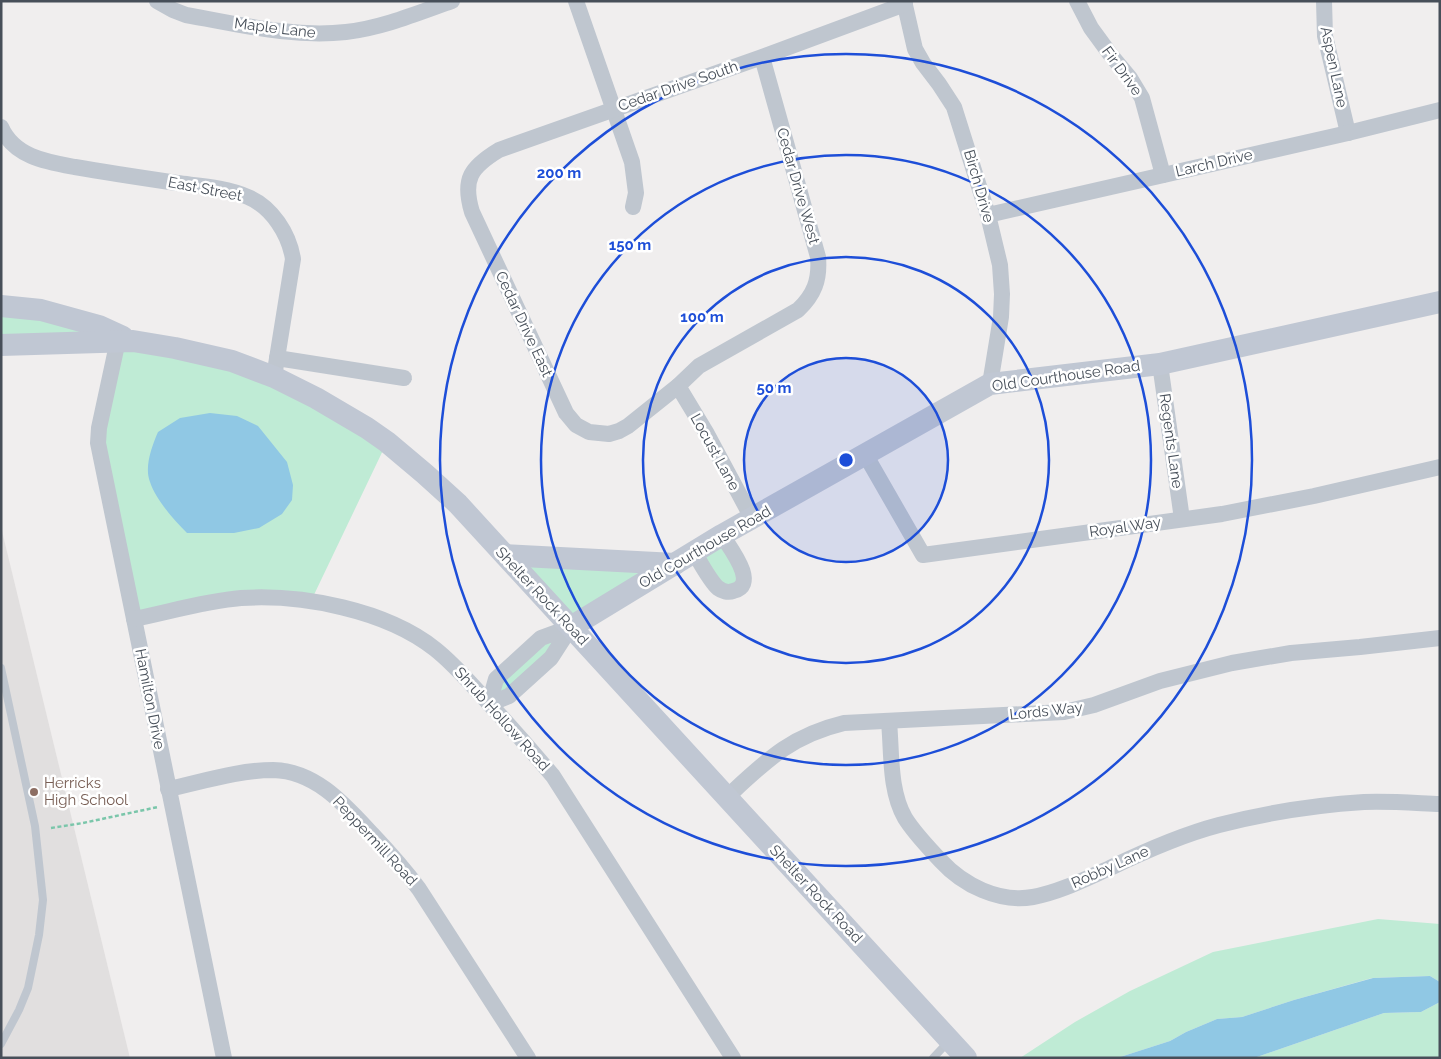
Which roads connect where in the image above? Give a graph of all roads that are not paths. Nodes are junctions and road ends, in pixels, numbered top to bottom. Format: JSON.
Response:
{"nodes":[{"id":1,"x":157,"y":1,"type":"edge"},
{"id":2,"x":452,"y":1,"type":"edge"},
{"id":3,"x":576,"y":1,"type":"edge"},
{"id":4,"x":1077,"y":1,"type":"edge"},
{"id":5,"x":1324,"y":1,"type":"edge"},
{"id":6,"x":904,"y":3,"type":"edge"},
{"id":7,"x":424,"y":6,"type":"edge"},
{"id":8,"x":762,"y":57,"type":"junction"},
{"id":9,"x":614,"y":109,"type":"junction"},
{"id":10,"x":1440,"y":110,"type":"edge"},
{"id":11,"x":1,"y":127,"type":"edge"},
{"id":12,"x":1348,"y":133,"type":"junction"},
{"id":13,"x":1163,"y":175,"type":"junction"},
{"id":14,"x":468,"y":188,"type":"joint"},
{"id":15,"x":633,"y":207,"type":"dead end"},
{"id":16,"x":988,"y":215,"type":"junction"},
{"id":17,"x":1440,"y":302,"type":"edge"},
{"id":18,"x":1,"y":306,"type":"edge"},
{"id":19,"x":126,"y":341,"type":"junction"},
{"id":20,"x":1,"y":344,"type":"edge"},
{"id":21,"x":1160,"y":364,"type":"junction"},
{"id":22,"x":276,"y":367,"type":"junction"},
{"id":23,"x":404,"y":378,"type":"dead end"},
{"id":24,"x":990,"y":384,"type":"junction"},
{"id":25,"x":678,"y":386,"type":"junction"},
{"id":26,"x":865,"y":454,"type":"junction"},
{"id":27,"x":1440,"y":467,"type":"edge"},
{"id":28,"x":752,"y":518,"type":"junction"},
{"id":29,"x":1182,"y":519,"type":"junction"},
{"id":30,"x":722,"y":536,"type":"junction"},
{"id":31,"x":505,"y":555,"type":"junction"},
{"id":32,"x":684,"y":558,"type":"junction"},
{"id":33,"x":134,"y":619,"type":"junction"},
{"id":34,"x":570,"y":627,"type":"junction"},
{"id":35,"x":1440,"y":638,"type":"edge"},
{"id":36,"x":1,"y":668,"type":"edge"},
{"id":37,"x":489,"y":704,"type":"junction"},
{"id":38,"x":889,"y":722,"type":"junction"},
{"id":39,"x":170,"y":796,"type":"junction"},
{"id":40,"x":727,"y":797,"type":"junction"},
{"id":41,"x":1440,"y":804,"type":"edge"},
{"id":42,"x":950,"y":1040,"type":"junction"},
{"id":43,"x":1,"y":1044,"type":"edge"},
{"id":44,"x":224,"y":1058,"type":"edge"},
{"id":45,"x":528,"y":1058,"type":"edge"},
{"id":46,"x":733,"y":1058,"type":"edge"},
{"id":47,"x":933,"y":1058,"type":"edge"},
{"id":48,"x":966,"y":1058,"type":"edge"}],
"edges":[{"from":1,"to":7,"type":"street","name":"Maple Lane"},
{"from":2,"to":7,"type":"street","name":"Maple Lane"},
{"from":3,"to":9,"type":"street"},
{"from":4,"to":13,"type":"street","name":"Fir Drive"},
{"from":5,"to":12,"type":"street","name":"Aspen Lane"},
{"from":6,"to":8,"type":"street","name":"Cedar Drive South"},
{"from":6,"to":16,"type":"street","name":"Birch Drive"},
{"from":8,"to":9,"type":"street","name":"Cedar Drive South"},
{"from":8,"to":25,"type":"street","name":"Cedar Drive West"},
{"from":9,"to":14,"type":"street","name":"Cedar Drive South"},
{"from":9,"to":15,"type":"street"},
{"from":10,"to":12,"type":"street","name":"Larch Drive"},
{"from":11,"to":22,"type":"street","name":"East Street"},
{"from":12,"to":13,"type":"street","name":"Larch Drive"},
{"from":13,"to":16,"type":"street","name":"Larch Drive"},
{"from":14,"to":25,"type":"street","name":"Cedar Drive East"},
{"from":16,"to":24,"type":"street","name":"Birch Drive"},
{"from":17,"to":21,"type":"main road","name":"Old Courthouse Road"},
{"from":18,"to":19,"type":"main road"},
{"from":19,"to":20,"type":"main road","name":"Shelter Rock Road"},
{"from":19,"to":22,"type":"main road","name":"Shelter Rock Road"},
{"from":19,"to":33,"type":"street","name":"Hamilton Drive"},
{"from":21,"to":24,"type":"main road","name":"Old Courthouse Road"},
{"from":21,"to":29,"type":"street","name":"Regents Lane"},
{"from":22,"to":23,"type":"street"},
{"from":22,"to":31,"type":"main road","name":"Shelter Rock Road"},
{"from":24,"to":26,"type":"main road","name":"Old Courthouse Road"},
{"from":25,"to":28,"type":"street","name":"Locust Lane"},
{"from":26,"to":28,"type":"main road","name":"Old Courthouse Road"},
{"from":26,"to":29,"type":"street","name":"Royal Way"},
{"from":27,"to":29,"type":"street","name":"Royal Way"},
{"from":28,"to":30,"type":"main road","name":"Old Courthouse Road"},
{"from":30,"to":32,"type":"main road","name":"Old Courthouse Road"},
{"from":30,"to":32,"type":"street"},
{"from":31,"to":32,"type":"main road"},
{"from":31,"to":34,"type":"main road","name":"Shelter Rock Road"},
{"from":32,"to":34,"type":"main road","name":"Old Courthouse Road"},
{"from":33,"to":37,"type":"street","name":"Shrub Hollow Road"},
{"from":33,"to":39,"type":"street","name":"Hamilton Drive"},
{"from":34,"to":37,"type":"street"},
{"from":34,"to":40,"type":"main road","name":"Shelter Rock Road"},
{"from":35,"to":38,"type":"street","name":"Lords Way"},
{"from":36,"to":43,"type":"lane"},
{"from":37,"to":46,"type":"street","name":"Shrub Hollow Road"},
{"from":38,"to":40,"type":"street","name":"Lords Way"},
{"from":38,"to":41,"type":"street","name":"Robby Lane"},
{"from":39,"to":44,"type":"street","name":"Hamilton Drive"},
{"from":39,"to":45,"type":"street","name":"Peppermill Road"},
{"from":40,"to":42,"type":"main road","name":"Shelter Rock Road"},
{"from":42,"to":47,"type":"lane"},
{"from":42,"to":48,"type":"main road","name":"Shelter Rock Road"}]}
